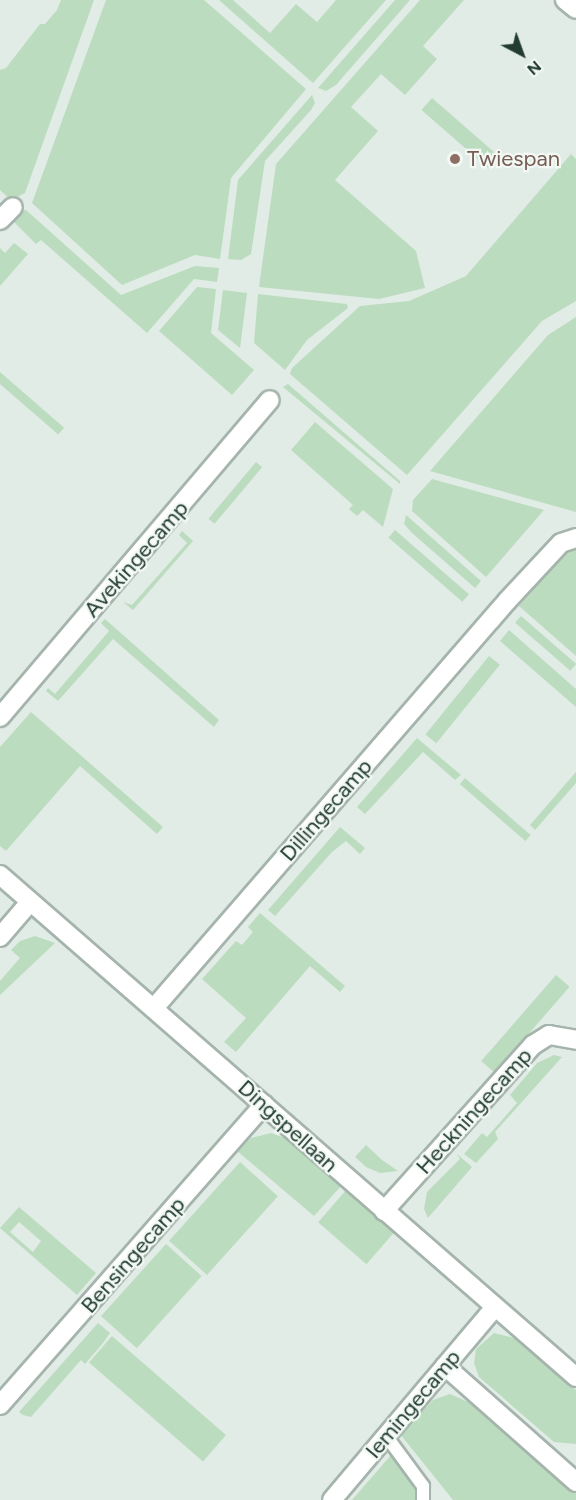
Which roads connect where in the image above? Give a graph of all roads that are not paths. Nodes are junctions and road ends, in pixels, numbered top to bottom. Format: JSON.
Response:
{"nodes":[{"id":1,"x":566,"y":0,"type":"edge"},
{"id":2,"x":576,"y":9,"type":"edge"},
{"id":3,"x":270,"y":400,"type":"dead end"},
{"id":4,"x":576,"y":538,"type":"edge"},
{"id":5,"x":0,"y":717,"type":"edge"},
{"id":6,"x":0,"y":875,"type":"edge"},
{"id":7,"x":30,"y":902,"type":"junction"},
{"id":8,"x":0,"y":937,"type":"edge"},
{"id":9,"x":154,"y":1008,"type":"junction"},
{"id":10,"x":576,"y":1040,"type":"edge"},
{"id":11,"x":264,"y":1105,"type":"junction"},
{"id":12,"x":384,"y":1211,"type":"junction"},
{"id":13,"x":494,"y":1308,"type":"junction"},
{"id":14,"x":445,"y":1366,"type":"junction"},
{"id":15,"x":576,"y":1377,"type":"edge"},
{"id":16,"x":0,"y":1405,"type":"edge"},
{"id":17,"x":387,"y":1437,"type":"junction"},
{"id":18,"x":573,"y":1472,"type":"edge"},
{"id":19,"x":332,"y":1500,"type":"edge"},
{"id":20,"x":423,"y":1500,"type":"edge"}],
"edges":[{"from":1,"to":2,"type":"street"},
{"from":3,"to":5,"type":"street","name":"Avekingecamp"},
{"from":4,"to":9,"type":"street","name":"Dillingecamp"},
{"from":6,"to":7,"type":"street","name":"Dingspellaan"},
{"from":7,"to":8,"type":"street"},
{"from":7,"to":9,"type":"street","name":"Dingspellaan"},
{"from":9,"to":11,"type":"street","name":"Dingspellaan"},
{"from":10,"to":12,"type":"street","name":"Heckningecamp"},
{"from":11,"to":12,"type":"street","name":"Dingspellaan"},
{"from":11,"to":16,"type":"street","name":"Bensingecamp"},
{"from":12,"to":13,"type":"street","name":"Dingspellaan"},
{"from":13,"to":14,"type":"street","name":"Iemingecamp"},
{"from":13,"to":15,"type":"street","name":"Dingspellaan"},
{"from":14,"to":17,"type":"street","name":"Iemingecamp"},
{"from":14,"to":18,"type":"street"},
{"from":17,"to":19,"type":"street","name":"Iemingecamp"},
{"from":17,"to":20,"type":"lane"}]}
